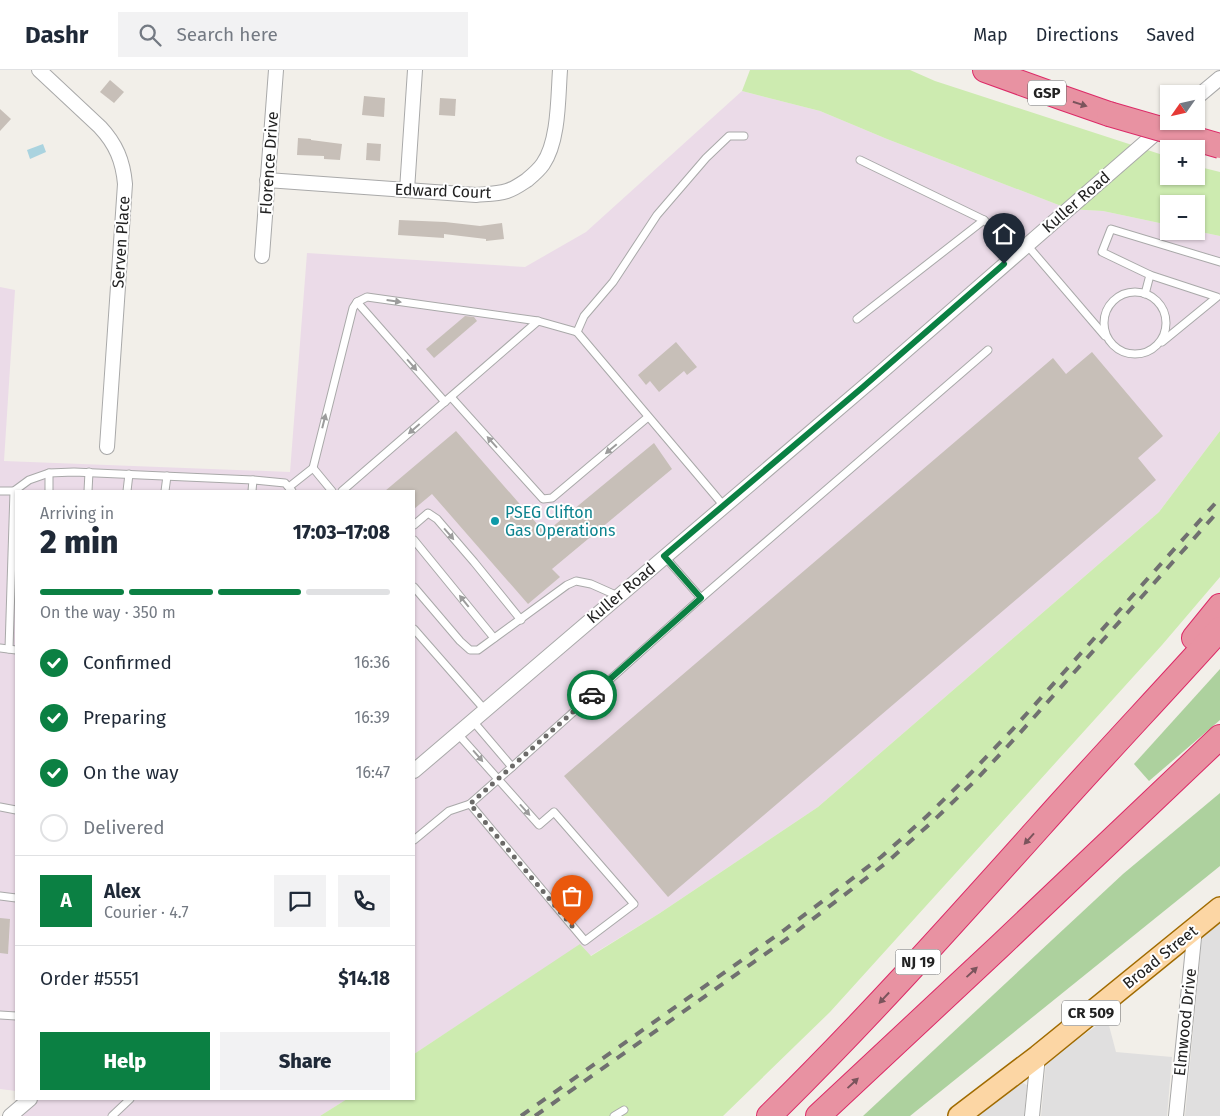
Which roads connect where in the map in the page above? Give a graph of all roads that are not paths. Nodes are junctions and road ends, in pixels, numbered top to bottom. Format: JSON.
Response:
{"nodes":[{"id":1,"x":39,"y":70,"type":"edge"},
{"id":2,"x":276,"y":70,"type":"edge"},
{"id":3,"x":416,"y":70,"type":"edge"},
{"id":4,"x":560,"y":70,"type":"edge"},
{"id":5,"x":985,"y":70,"type":"edge"},
{"id":6,"x":1220,"y":78,"type":"edge"},
{"id":7,"x":1205,"y":90,"type":"edge"},
{"id":8,"x":1160,"y":130,"type":"edge"},
{"id":9,"x":744,"y":136,"type":"dead end"},
{"id":10,"x":1220,"y":146,"type":"edge"},
{"id":11,"x":860,"y":160,"type":"dead end"},
{"id":12,"x":267,"y":180,"type":"junction"},
{"id":13,"x":407,"y":190,"type":"junction"},
{"id":14,"x":984,"y":220,"type":"junction"},
{"id":15,"x":1023,"y":249,"type":"junction"},
{"id":16,"x":262,"y":256,"type":"dead end"},
{"id":17,"x":1220,"y":262,"type":"edge"},
{"id":18,"x":1150,"y":275,"type":"junction"},
{"id":19,"x":1145,"y":294,"type":"junction"},
{"id":20,"x":357,"y":302,"type":"junction"},
{"id":21,"x":857,"y":320,"type":"dead end"},
{"id":22,"x":538,"y":321,"type":"junction"},
{"id":23,"x":576,"y":332,"type":"junction"},
{"id":24,"x":1109,"y":341,"type":"junction"},
{"id":25,"x":1153,"y":349,"type":"junction"},
{"id":26,"x":988,"y":350,"type":"dead end"},
{"id":27,"x":448,"y":400,"type":"junction"},
{"id":28,"x":648,"y":417,"type":"junction"},
{"id":29,"x":107,"y":447,"type":"dead end"},
{"id":30,"x":312,"y":468,"type":"junction"},
{"id":31,"x":89,"y":472,"type":"junction"},
{"id":32,"x":49,"y":473,"type":"junction"},
{"id":33,"x":129,"y":474,"type":"junction"},
{"id":34,"x":167,"y":476,"type":"junction"},
{"id":35,"x":253,"y":480,"type":"junction"},
{"id":36,"x":291,"y":489,"type":"edge"},
{"id":37,"x":15,"y":490,"type":"edge"},
{"id":38,"x":49,"y":490,"type":"edge"},
{"id":39,"x":88,"y":490,"type":"edge"},
{"id":40,"x":127,"y":490,"type":"edge"},
{"id":41,"x":165,"y":490,"type":"edge"},
{"id":42,"x":252,"y":490,"type":"edge"},
{"id":43,"x":331,"y":490,"type":"edge"},
{"id":44,"x":343,"y":490,"type":"edge"},
{"id":45,"x":0,"y":491,"type":"edge"},
{"id":46,"x":14,"y":491,"type":"joint"},
{"id":47,"x":724,"y":506,"type":"junction"},
{"id":48,"x":415,"y":524,"type":"edge"},
{"id":49,"x":415,"y":541,"type":"edge"},
{"id":50,"x":664,"y":556,"type":"junction"},
{"id":51,"x":415,"y":589,"type":"edge"},
{"id":52,"x":618,"y":596,"type":"junction"},
{"id":53,"x":701,"y":598,"type":"junction"},
{"id":54,"x":1220,"y":606,"type":"edge"},
{"id":55,"x":13,"y":612,"type":"edge"},
{"id":56,"x":521,"y":620,"type":"junction"},
{"id":57,"x":1220,"y":629,"type":"edge"},
{"id":58,"x":415,"y":630,"type":"edge"},
{"id":59,"x":494,"y":638,"type":"junction"},
{"id":60,"x":0,"y":648,"type":"edge"},
{"id":61,"x":13,"y":650,"type":"edge"},
{"id":62,"x":485,"y":710,"type":"junction"},
{"id":63,"x":472,"y":720,"type":"junction"},
{"id":64,"x":458,"y":733,"type":"junction"},
{"id":65,"x":1220,"y":738,"type":"edge"},
{"id":66,"x":1220,"y":759,"type":"edge"},
{"id":67,"x":512,"y":767,"type":"junction"},
{"id":68,"x":415,"y":770,"type":"edge"},
{"id":69,"x":498,"y":779,"type":"junction"},
{"id":70,"x":1061,"y":802,"type":"junction"},
{"id":71,"x":470,"y":804,"type":"junction"},
{"id":72,"x":0,"y":807,"type":"edge"},
{"id":73,"x":15,"y":810,"type":"edge"},
{"id":74,"x":415,"y":839,"type":"edge"},
{"id":75,"x":0,"y":896,"type":"edge"},
{"id":76,"x":15,"y":898,"type":"edge"},
{"id":77,"x":1220,"y":908,"type":"edge"},
{"id":78,"x":1195,"y":928,"type":"junction"},
{"id":79,"x":1000,"y":946,"type":"junction"},
{"id":80,"x":0,"y":1015,"type":"edge"},
{"id":81,"x":15,"y":1016,"type":"edge"},
{"id":82,"x":1038,"y":1056,"type":"junction"},
{"id":83,"x":29,"y":1100,"type":"edge"},
{"id":84,"x":129,"y":1100,"type":"edge"},
{"id":85,"x":624,"y":1110,"type":"dead end"},
{"id":86,"x":10,"y":1116,"type":"edge"},
{"id":87,"x":112,"y":1116,"type":"edge"},
{"id":88,"x":614,"y":1116,"type":"edge"},
{"id":89,"x":769,"y":1116,"type":"edge"},
{"id":90,"x":818,"y":1116,"type":"edge"},
{"id":91,"x":959,"y":1116,"type":"edge"},
{"id":92,"x":1032,"y":1116,"type":"edge"},
{"id":93,"x":1176,"y":1116,"type":"edge"}],
"edges":[{"from":1,"to":29,"type":"street","name":"Serven Place"},
{"from":2,"to":12,"type":"street","name":"Florence Drive"},
{"from":3,"to":13,"type":"street"},
{"from":4,"to":13,"type":"street","name":"Edward Court"},
{"from":5,"to":10,"type":"highway","number":"GSP","one_way":true,"bridge":true},
{"from":6,"to":7,"type":"street"},
{"from":8,"to":15,"type":"street","name":"Kuller Road"},
{"from":9,"to":23,"type":"lane"},
{"from":11,"to":14,"type":"lane"},
{"from":12,"to":13,"type":"street","name":"Edward Court"},
{"from":12,"to":16,"type":"street","name":"Florence Drive"},
{"from":14,"to":15,"type":"lane"},
{"from":14,"to":21,"type":"lane"},
{"from":15,"to":24,"type":"lane"},
{"from":15,"to":47,"type":"street","name":"Kuller Road"},
{"from":17,"to":18,"type":"lane"},
{"from":18,"to":19,"type":"lane"},
{"from":18,"to":25,"type":"lane"},
{"from":19,"to":24,"type":"lane"},
{"from":19,"to":25,"type":"lane"},
{"from":20,"to":22,"type":"lane","one_way":true},
{"from":20,"to":27,"type":"lane","one_way":true},
{"from":30,"to":20,"type":"lane","one_way":true},
{"from":22,"to":23,"type":"lane"},
{"from":22,"to":27,"type":"lane"},
{"from":23,"to":28,"type":"lane"},
{"from":24,"to":25,"type":"lane"},
{"from":26,"to":53,"type":"lane"},
{"from":28,"to":27,"type":"lane","one_way":true},
{"from":27,"to":44,"type":"lane","one_way":true},
{"from":28,"to":47,"type":"lane"},
{"from":30,"to":36,"type":"lane"},
{"from":30,"to":43,"type":"lane"},
{"from":31,"to":32,"type":"lane"},
{"from":31,"to":33,"type":"lane"},
{"from":31,"to":39,"type":"lane"},
{"from":32,"to":37,"type":"lane"},
{"from":32,"to":38,"type":"lane"},
{"from":33,"to":34,"type":"lane"},
{"from":33,"to":40,"type":"lane"},
{"from":34,"to":35,"type":"lane"},
{"from":34,"to":41,"type":"lane"},
{"from":35,"to":36,"type":"lane"},
{"from":35,"to":42,"type":"lane"},
{"from":45,"to":46,"type":"lane"},
{"from":46,"to":55,"type":"lane"},
{"from":47,"to":50,"type":"street","name":"Kuller Road"},
{"from":48,"to":56,"type":"lane","one_way":true},
{"from":59,"to":49,"type":"lane","one_way":true},
{"from":50,"to":52,"type":"street","name":"Kuller Road"},
{"from":50,"to":53,"type":"lane"},
{"from":51,"to":59,"type":"lane"},
{"from":52,"to":56,"type":"lane"},
{"from":52,"to":62,"type":"street","name":"Kuller Road"},
{"from":53,"to":67,"type":"lane"},
{"from":54,"to":70,"type":"highway"},
{"from":55,"to":61,"type":"lane"},
{"from":56,"to":59,"type":"lane"},
{"from":57,"to":70,"type":"highway","number":"NJ 19"},
{"from":58,"to":62,"type":"lane"},
{"from":60,"to":61,"type":"lane"},
{"from":62,"to":63,"type":"street","name":"Kuller Road"},
{"from":63,"to":64,"type":"street","name":"Kuller Road"},
{"from":63,"to":67,"type":"lane"},
{"from":64,"to":68,"type":"street","name":"Kuller Road"},
{"from":64,"to":69,"type":"lane","one_way":true},
{"from":65,"to":79,"type":"highway"},
{"from":66,"to":79,"type":"highway","number":"NJ 19"},
{"from":67,"to":69,"type":"lane"},
{"from":69,"to":71,"type":"lane"},
{"from":69,"to":71,"type":"lane","one_way":true},
{"from":70,"to":89,"type":"highway","number":"NJ 19","one_way":true},
{"from":71,"to":74,"type":"lane"},
{"from":72,"to":73,"type":"lane"},
{"from":75,"to":76,"type":"lane"},
{"from":77,"to":78,"type":"main road","name":"Broad Street","number":"CR 509"},
{"from":78,"to":82,"type":"main road","name":"Broad Street","number":"CR 509"},
{"from":78,"to":93,"type":"street","name":"Elmwood Drive"},
{"from":90,"to":79,"type":"highway","number":"NJ 19","one_way":true},
{"from":80,"to":81,"type":"lane"},
{"from":82,"to":91,"type":"main road","name":"Broad Street","number":"CR 509"},
{"from":82,"to":92,"type":"street"},
{"from":83,"to":86,"type":"street"},
{"from":84,"to":87,"type":"lane"},
{"from":85,"to":88,"type":"lane"}]}
